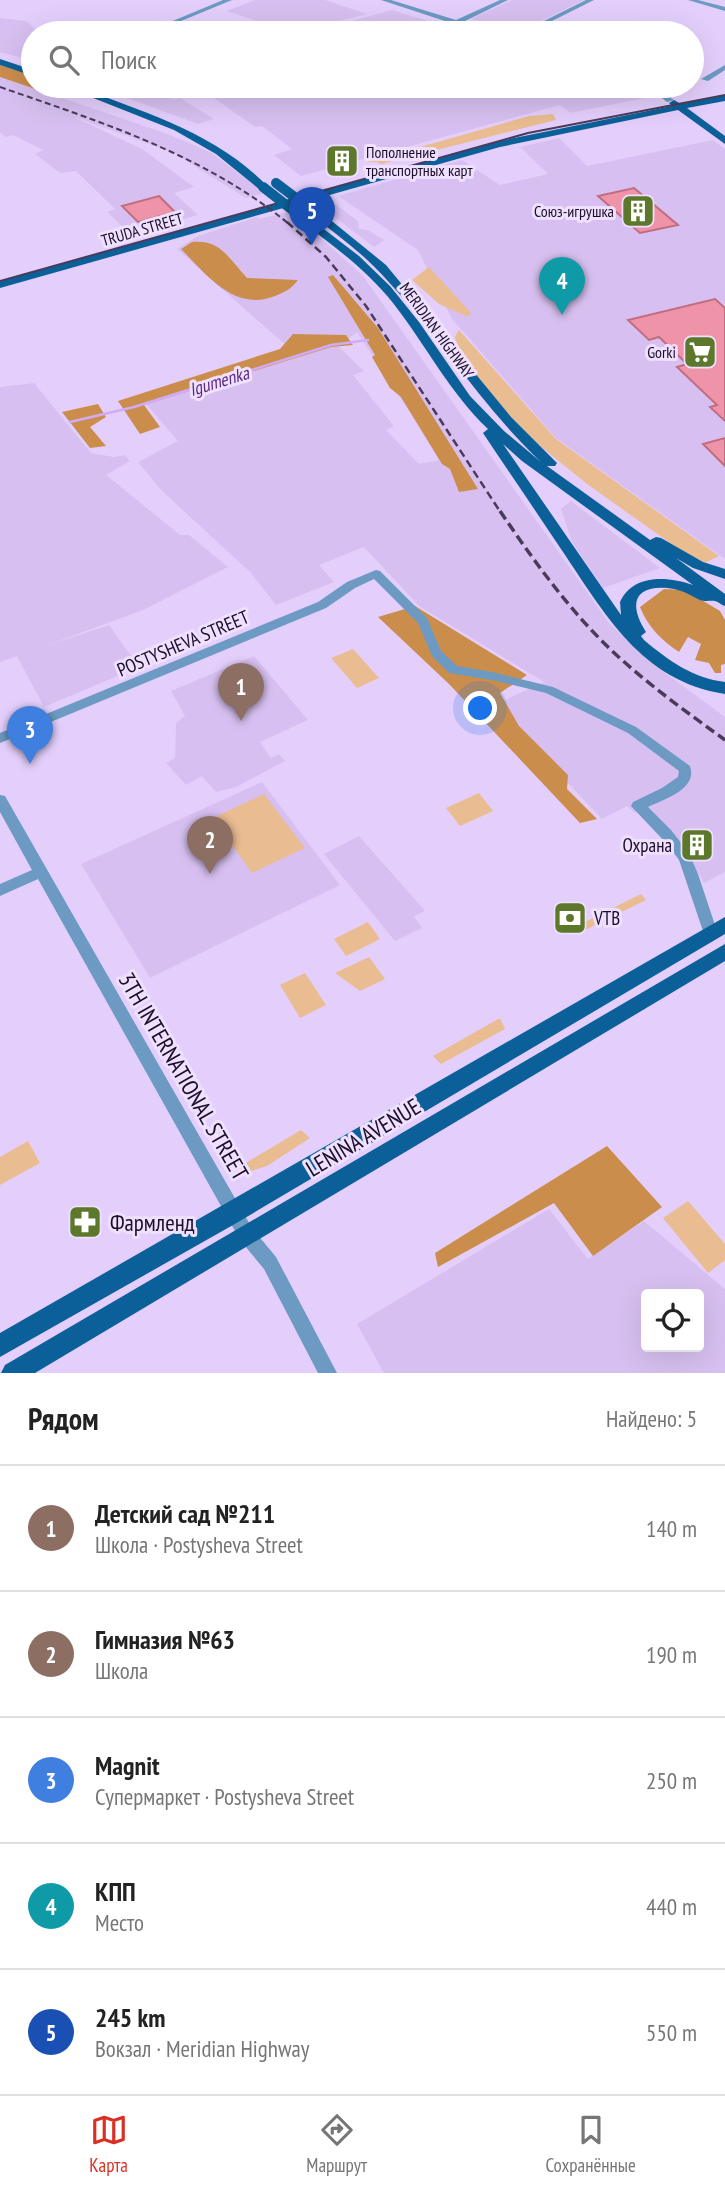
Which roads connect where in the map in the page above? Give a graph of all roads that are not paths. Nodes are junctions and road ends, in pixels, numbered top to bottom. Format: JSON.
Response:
{"nodes":[{"id":1,"x":229,"y":0,"type":"edge"},
{"id":2,"x":384,"y":0,"type":"edge"},
{"id":3,"x":505,"y":0,"type":"edge"},
{"id":4,"x":591,"y":0,"type":"edge"},
{"id":5,"x":691,"y":0,"type":"edge"},
{"id":6,"x":725,"y":9,"type":"edge"},
{"id":7,"x":177,"y":21,"type":"edge"},
{"id":8,"x":450,"y":21,"type":"edge"},
{"id":9,"x":460,"y":21,"type":"edge"},
{"id":10,"x":548,"y":21,"type":"edge"},
{"id":11,"x":0,"y":60,"type":"edge"},
{"id":12,"x":21,"y":67,"type":"edge"},
{"id":13,"x":725,"y":67,"type":"edge"},
{"id":14,"x":705,"y":79,"type":"dead end"},
{"id":15,"x":725,"y":90,"type":"edge"},
{"id":16,"x":704,"y":94,"type":"edge"},
{"id":17,"x":99,"y":98,"type":"edge"},
{"id":18,"x":120,"y":98,"type":"edge"},
{"id":19,"x":667,"y":98,"type":"edge"},
{"id":20,"x":681,"y":98,"type":"edge"},
{"id":21,"x":725,"y":98,"type":"edge"},
{"id":22,"x":670,"y":100,"type":"junction"},
{"id":23,"x":680,"y":107,"type":"junction"},
{"id":24,"x":725,"y":141,"type":"edge"},
{"id":25,"x":287,"y":200,"type":"junction"},
{"id":26,"x":0,"y":275,"type":"edge"},
{"id":27,"x":0,"y":285,"type":"edge"},
{"id":28,"x":460,"y":391,"type":"junction"},
{"id":29,"x":648,"y":536,"type":"junction"},
{"id":30,"x":725,"y":574,"type":"edge"},
{"id":31,"x":725,"y":591,"type":"edge"},
{"id":32,"x":725,"y":601,"type":"edge"},
{"id":33,"x":725,"y":606,"type":"edge"},
{"id":34,"x":725,"y":678,"type":"edge"},
{"id":35,"x":725,"y":688,"type":"edge"},
{"id":36,"x":0,"y":738,"type":"edge"},
{"id":37,"x":0,"y":800,"type":"edge"},
{"id":38,"x":41,"y":872,"type":"junction"},
{"id":39,"x":0,"y":890,"type":"edge"},
{"id":40,"x":718,"y":929,"type":"edge"},
{"id":41,"x":724,"y":952,"type":"edge"},
{"id":42,"x":233,"y":1213,"type":"junction"},
{"id":43,"x":246,"y":1234,"type":"junction"},
{"id":44,"x":0,"y":1346,"type":"edge"},
{"id":45,"x":13,"y":1373,"type":"edge"},
{"id":46,"x":328,"y":1373,"type":"edge"}],
"edges":[{"from":1,"to":7,"type":"street"},
{"from":2,"to":8,"type":"street"},
{"from":3,"to":9,"type":"street"},
{"from":4,"to":10,"type":"street"},
{"from":5,"to":6,"type":"street"},
{"from":11,"to":12,"type":"main road"},
{"from":13,"to":14,"type":"street"},
{"from":15,"to":16,"type":"main road"},
{"from":17,"to":28,"type":"main road","name":"MERIDIAN HIGHWAY","bridge":true},
{"from":18,"to":29,"type":"main road","name":"MERIDIAN HIGHWAY","bridge":true},
{"from":19,"to":22,"type":"street"},
{"from":20,"to":22,"type":"main road"},
{"from":21,"to":23,"type":"main road"},
{"from":22,"to":23,"type":"main road"},
{"from":22,"to":25,"type":"main road"},
{"from":23,"to":24,"type":"main road"},
{"from":23,"to":25,"type":"main road"},
{"from":25,"to":26,"type":"main road","name":"TRUDA STREET"},
{"from":25,"to":27,"type":"main road","name":"TRUDA STREET"},
{"from":28,"to":32,"type":"main road","name":"MERIDIAN HIGHWAY"},
{"from":28,"to":35,"type":"main road"},
{"from":29,"to":30,"type":"main road"},
{"from":29,"to":31,"type":"main road","name":"MERIDIAN HIGHWAY"},
{"from":33,"to":34,"type":"main road"},
{"from":36,"to":40,"type":"street","name":"POSTYSHEVA STREET"},
{"from":37,"to":38,"type":"street","name":"3TH INTERNATIONAL STREET"},
{"from":38,"to":39,"type":"street"},
{"from":38,"to":42,"type":"street","name":"3TH INTERNATIONAL STREET"},
{"from":40,"to":41,"type":"main road"},
{"from":40,"to":42,"type":"main road","name":"LENINA AVENUE"},
{"from":41,"to":43,"type":"main road","name":"LENINA AVENUE"},
{"from":42,"to":43,"type":"street","name":"3TH INTERNATIONAL STREET"},
{"from":42,"to":44,"type":"main road","name":"LENINA AVENUE"},
{"from":43,"to":45,"type":"main road","name":"LENINA AVENUE"},
{"from":43,"to":46,"type":"street","name":"3TH INTERNATIONAL STREET"}]}
